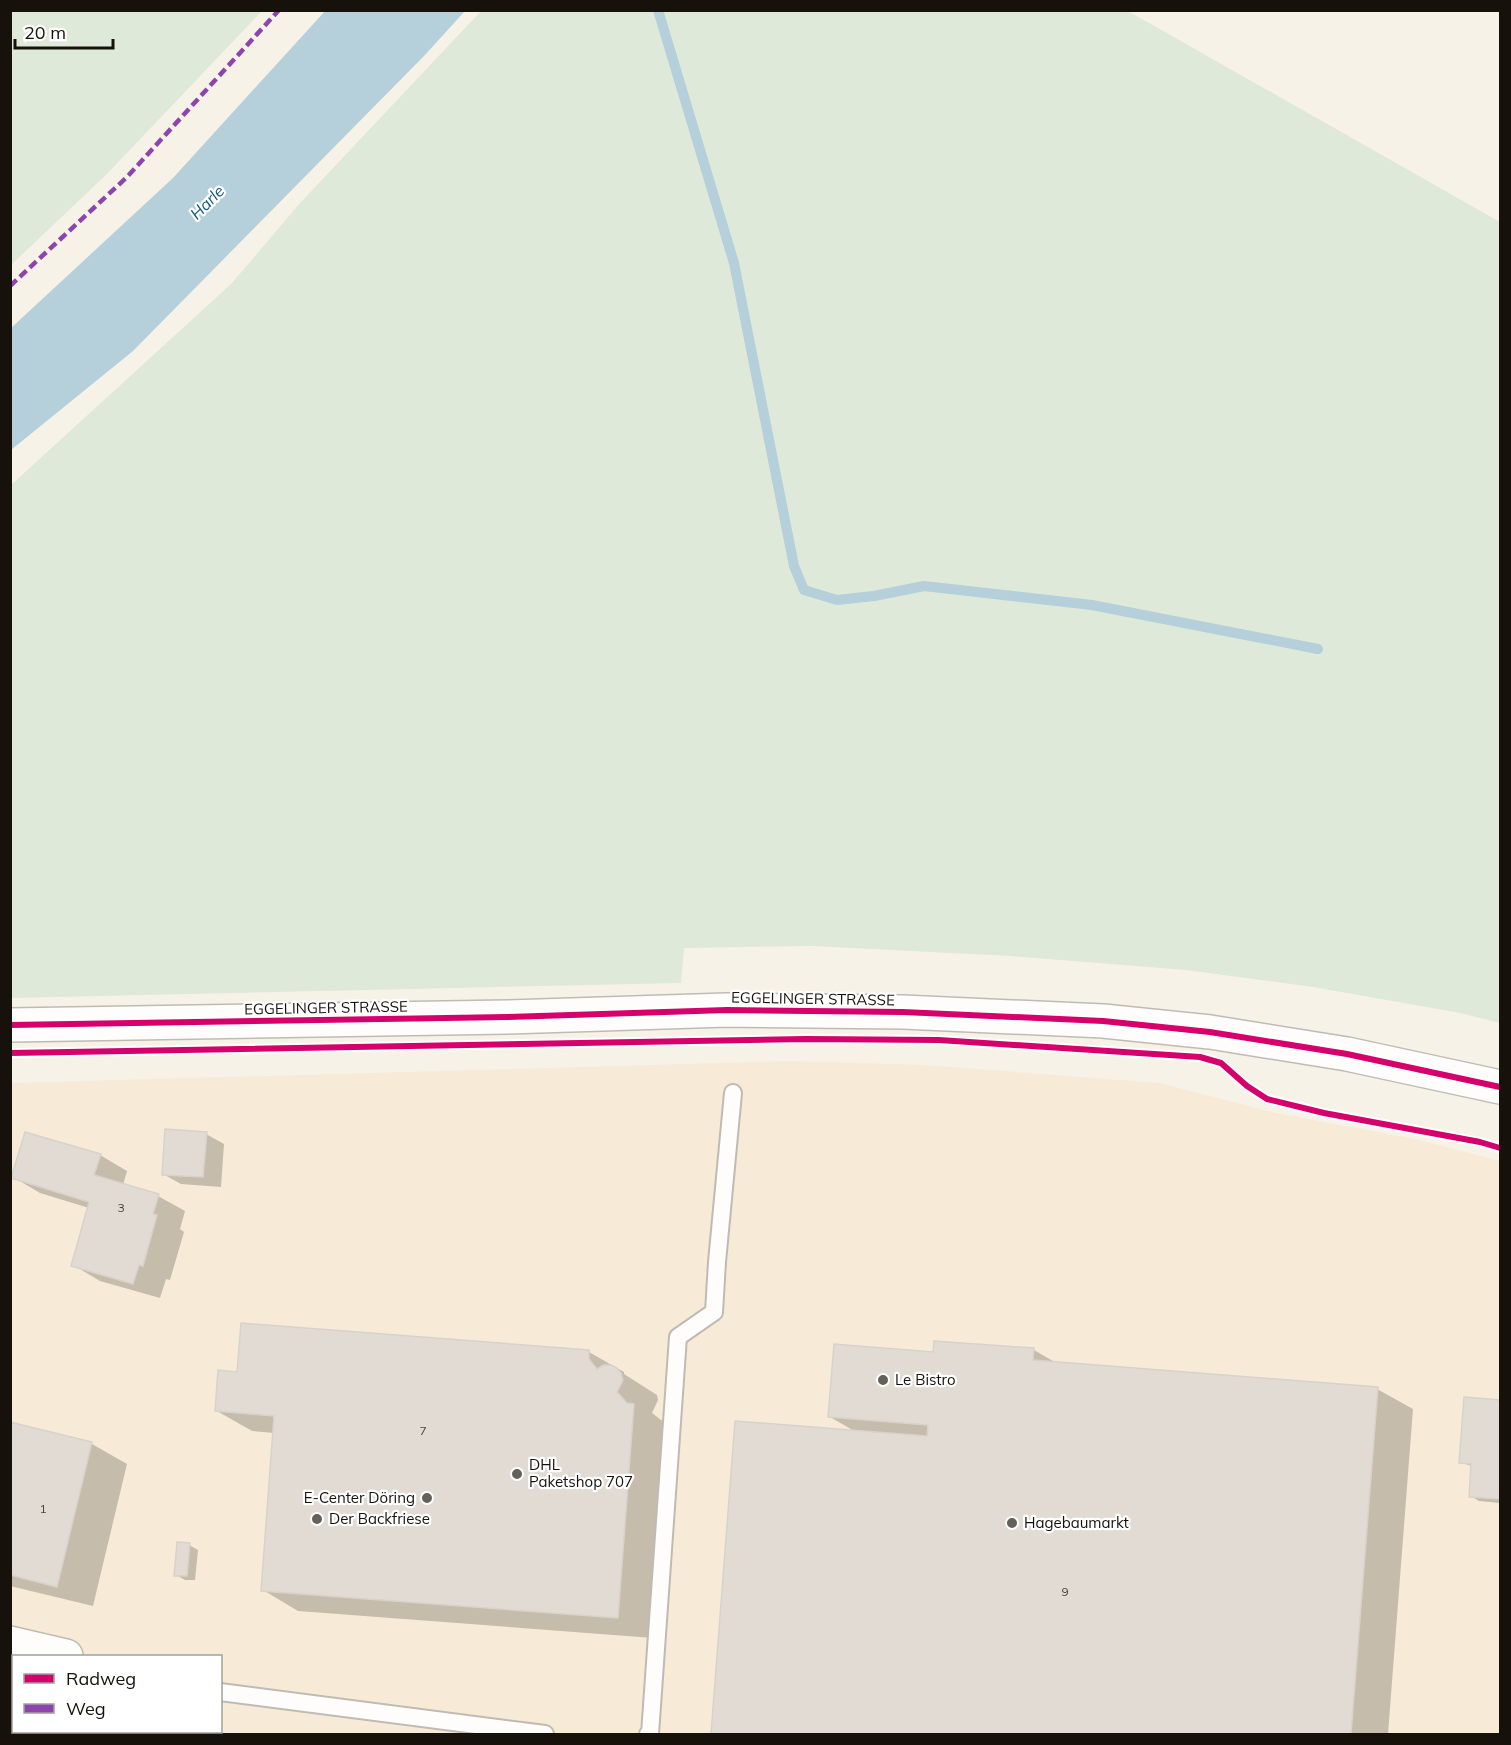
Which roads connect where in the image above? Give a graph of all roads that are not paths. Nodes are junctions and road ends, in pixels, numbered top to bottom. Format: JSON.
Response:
{"nodes":[{"id":1,"x":10,"y":1025,"type":"edge"},
{"id":2,"x":1500,"y":1088,"type":"edge"},
{"id":3,"x":733,"y":1094,"type":"dead end"},
{"id":4,"x":10,"y":1643,"type":"edge"},
{"id":5,"x":62,"y":1655,"type":"edge"},
{"id":6,"x":222,"y":1692,"type":"edge"},
{"id":7,"x":545,"y":1734,"type":"edge"},
{"id":8,"x":648,"y":1734,"type":"edge"}],
"edges":[{"from":1,"to":2,"type":"street","name":"EGGELINGER STRASSE"},
{"from":3,"to":8,"type":"lane"},
{"from":4,"to":5,"type":"street"},
{"from":6,"to":7,"type":"lane"}]}
